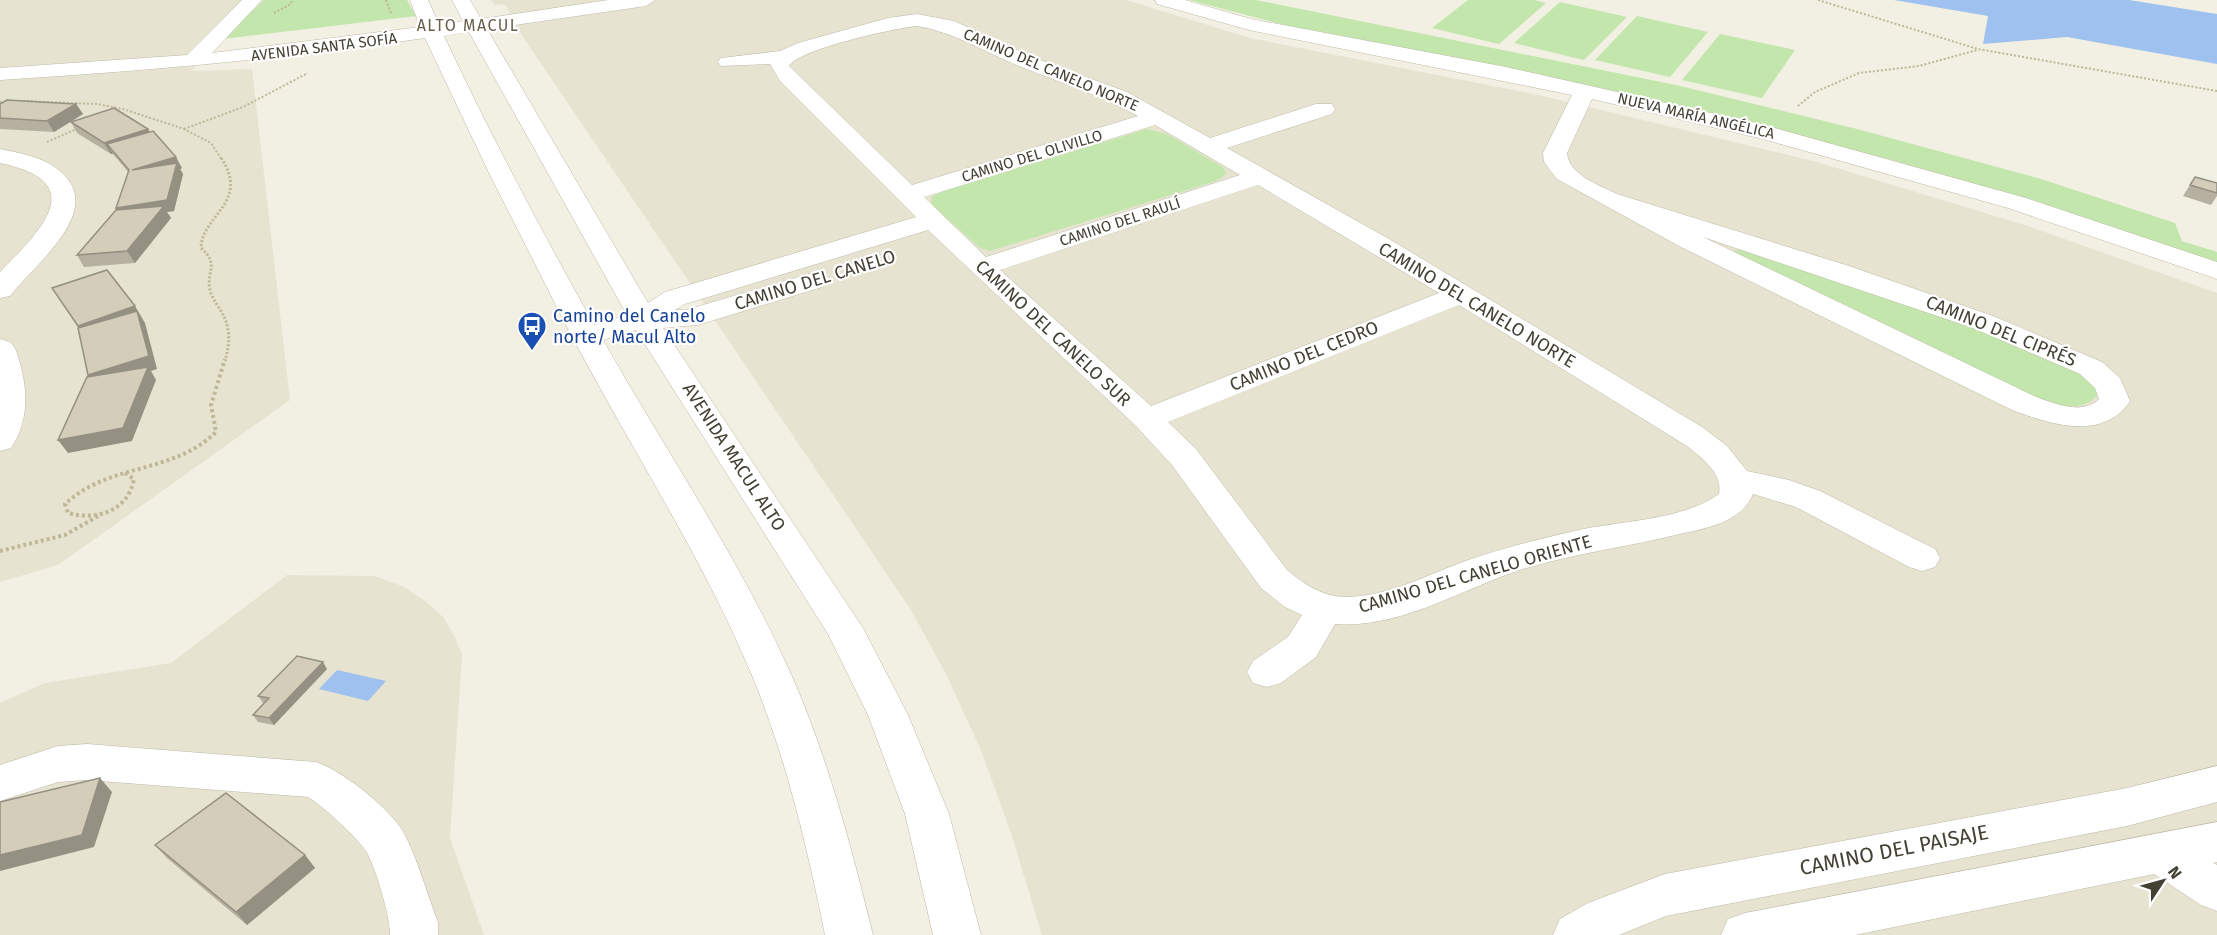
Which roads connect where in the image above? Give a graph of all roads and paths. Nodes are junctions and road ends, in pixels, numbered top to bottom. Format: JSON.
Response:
{"nodes":[{"id":1,"x":253,"y":0,"type":"edge"},
{"id":2,"x":418,"y":0,"type":"edge"},
{"id":3,"x":599,"y":0,"type":"edge"},
{"id":4,"x":646,"y":0,"type":"edge"},
{"id":5,"x":1164,"y":0,"type":"edge"},
{"id":6,"x":1818,"y":0,"type":"edge"},
{"id":7,"x":469,"y":15,"type":"edge"},
{"id":8,"x":430,"y":29,"type":"junction"},
{"id":9,"x":334,"y":46,"type":"junction"},
{"id":10,"x":1978,"y":50,"type":"junction"},
{"id":11,"x":198,"y":55,"type":"junction"},
{"id":12,"x":784,"y":57,"type":"junction"},
{"id":13,"x":728,"y":62,"type":"dead end"},
{"id":14,"x":0,"y":64,"type":"edge"},
{"id":15,"x":0,"y":74,"type":"edge"},
{"id":16,"x":1586,"y":90,"type":"junction"},
{"id":17,"x":2217,"y":91,"type":"edge"},
{"id":18,"x":0,"y":102,"type":"edge"},
{"id":19,"x":1798,"y":106,"type":"dead end"},
{"id":20,"x":123,"y":109,"type":"junction"},
{"id":21,"x":1324,"y":109,"type":"dead end"},
{"id":22,"x":113,"y":113,"type":"edge"},
{"id":23,"x":1157,"y":117,"type":"junction"},
{"id":24,"x":82,"y":127,"type":"edge"},
{"id":25,"x":184,"y":129,"type":"junction"},
{"id":26,"x":1206,"y":147,"type":"junction"},
{"id":27,"x":5,"y":157,"type":"edge"},
{"id":28,"x":1258,"y":177,"type":"junction"},
{"id":29,"x":906,"y":195,"type":"junction"},
{"id":30,"x":1608,"y":200,"type":"junction"},
{"id":31,"x":942,"y":229,"type":"junction"},
{"id":32,"x":981,"y":267,"type":"junction"},
{"id":33,"x":2217,"y":271,"type":"edge"},
{"id":34,"x":0,"y":290,"type":"edge"},
{"id":35,"x":1461,"y":294,"type":"junction"},
{"id":36,"x":643,"y":319,"type":"junction"},
{"id":37,"x":584,"y":337,"type":"junction"},
{"id":38,"x":0,"y":348,"type":"edge"},
{"id":39,"x":1147,"y":419,"type":"junction"},
{"id":40,"x":0,"y":441,"type":"edge"},
{"id":41,"x":125,"y":473,"type":"junction"},
{"id":42,"x":1734,"y":479,"type":"junction"},
{"id":43,"x":99,"y":515,"type":"junction"},
{"id":44,"x":0,"y":551,"type":"edge"},
{"id":45,"x":1922,"y":558,"type":"dead end"},
{"id":46,"x":1326,"y":608,"type":"junction"},
{"id":47,"x":1267,"y":672,"type":"dead end"},
{"id":48,"x":0,"y":783,"type":"edge"},
{"id":49,"x":2217,"y":784,"type":"edge"},
{"id":50,"x":2217,"y":842,"type":"edge"},
{"id":51,"x":2162,"y":855,"type":"junction"},
{"id":52,"x":2217,"y":890,"type":"edge"},
{"id":53,"x":414,"y":935,"type":"edge"},
{"id":54,"x":849,"y":935,"type":"edge"},
{"id":55,"x":957,"y":935,"type":"edge"},
{"id":56,"x":1577,"y":935,"type":"edge"},
{"id":57,"x":1745,"y":935,"type":"edge"}],
"edges":[{"from":1,"to":11,"type":"street"},
{"from":2,"to":8,"type":"street"},
{"from":3,"to":7,"type":"street","name":"AVENIDA SANTA SOFÍA"},
{"from":4,"to":7,"type":"street","name":"AVENIDA SANTA SOFÍA"},
{"from":5,"to":16,"type":"street","name":"NUEVA MARÍA ANGÉLICA"},
{"from":6,"to":10,"type":"path"},
{"from":7,"to":8,"type":"street","name":"AVENIDA SANTA SOFÍA"},
{"from":7,"to":36,"type":"street","name":"AVENIDA MACUL ALTO"},
{"from":8,"to":9,"type":"street","name":"AVENIDA SANTA SOFÍA"},
{"from":8,"to":11,"type":"street","name":"AVENIDA SANTA SOFÍA"},
{"from":8,"to":37,"type":"street"},
{"from":9,"to":11,"type":"street","name":"AVENIDA SANTA SOFÍA"},
{"from":9,"to":25,"type":"path"},
{"from":10,"to":17,"type":"path"},
{"from":10,"to":19,"type":"path"},
{"from":11,"to":14,"type":"street","name":"AVENIDA SANTA SOFÍA"},
{"from":11,"to":15,"type":"street","name":"AVENIDA SANTA SOFÍA"},
{"from":12,"to":13,"type":"street"},
{"from":12,"to":23,"type":"street","name":"CAMINO DEL CANELO NORTE"},
{"from":12,"to":29,"type":"street","name":"CAMINO DEL CANELO SUR"},
{"from":16,"to":30,"type":"street","name":"CAMINO DEL CIPRÉS"},
{"from":16,"to":33,"type":"street","name":"NUEVA MARÍA ANGÉLICA"},
{"from":18,"to":20,"type":"path"},
{"from":20,"to":22,"type":"path"},
{"from":20,"to":25,"type":"path"},
{"from":21,"to":26,"type":"street"},
{"from":23,"to":26,"type":"street","name":"CAMINO DEL CANELO NORTE"},
{"from":23,"to":29,"type":"street","name":"CAMINO DEL OLIVILLO"},
{"from":24,"to":27,"type":"path"},
{"from":25,"to":41,"type":"path"},
{"from":26,"to":28,"type":"street","name":"CAMINO DEL CANELO NORTE"},
{"from":27,"to":34,"type":"street"},
{"from":28,"to":32,"type":"street","name":"CAMINO DEL RAULÍ"},
{"from":28,"to":35,"type":"street","name":"CAMINO DEL CANELO NORTE"},
{"from":29,"to":31,"type":"street","name":"CAMINO DEL CANELO SUR"},
{"from":30,"to":30,"type":"street","name":"CAMINO DEL CIPRÉS"},
{"from":31,"to":32,"type":"street","name":"CAMINO DEL CANELO SUR"},
{"from":31,"to":36,"type":"street","name":"CAMINO DEL CANELO"},
{"from":32,"to":39,"type":"street","name":"CAMINO DEL CANELO SUR"},
{"from":35,"to":39,"type":"street","name":"CAMINO DEL CEDRO"},
{"from":35,"to":42,"type":"street","name":"CAMINO DEL CANELO NORTE"},
{"from":36,"to":37,"type":"street","name":"CAMINO DEL CANELO"},
{"from":36,"to":55,"type":"street","name":"AVENIDA MACUL ALTO"},
{"from":37,"to":54,"type":"street"},
{"from":38,"to":40,"type":"street"},
{"from":39,"to":46,"type":"street","name":"CAMINO DEL CANELO SUR"},
{"from":41,"to":43,"type":"path"},
{"from":41,"to":43,"type":"path"},
{"from":42,"to":45,"type":"street"},
{"from":42,"to":46,"type":"street","name":"CAMINO DEL CANELO ORIENTE"},
{"from":43,"to":44,"type":"path"},
{"from":46,"to":47,"type":"street"},
{"from":48,"to":53,"type":"street"},
{"from":49,"to":56,"type":"street","name":"CAMINO DEL PAISAJE"},
{"from":50,"to":51,"type":"street"},
{"from":51,"to":52,"type":"street"},
{"from":51,"to":57,"type":"street"}]}
